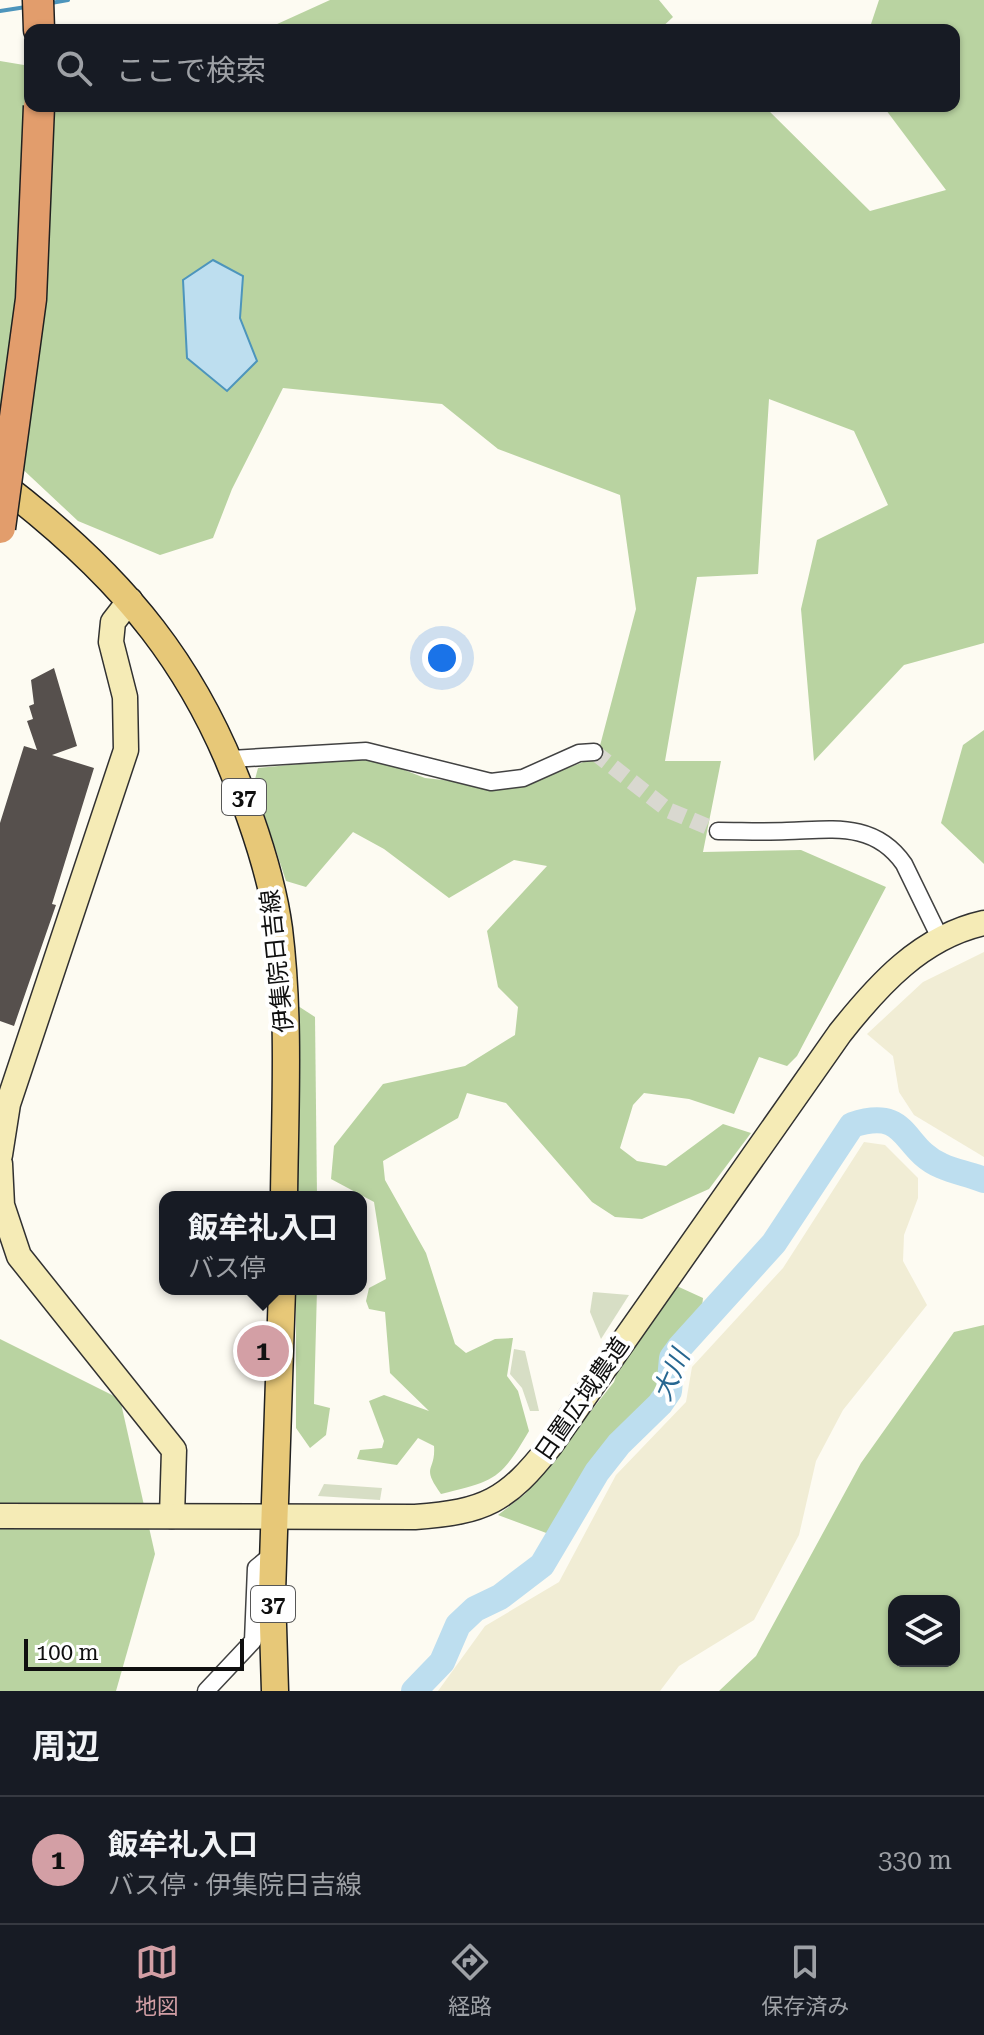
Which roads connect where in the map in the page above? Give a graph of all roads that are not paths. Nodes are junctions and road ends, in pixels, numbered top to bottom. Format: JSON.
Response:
{"nodes":[{"id":1,"x":38,"y":0,"type":"edge"},
{"id":2,"x":39,"y":24,"type":"edge"},
{"id":3,"x":39,"y":112,"type":"edge"},
{"id":4,"x":0,"y":483,"type":"edge"},
{"id":5,"x":0,"y":528,"type":"edge"},
{"id":6,"x":130,"y":600,"type":"junction"},
{"id":7,"x":594,"y":752,"type":"dead end"},
{"id":8,"x":231,"y":759,"type":"junction"},
{"id":9,"x":718,"y":831,"type":"tunnel mouth"},
{"id":10,"x":984,"y":923,"type":"edge"},
{"id":11,"x":941,"y":940,"type":"junction"},
{"id":12,"x":0,"y":1155,"type":"edge"},
{"id":13,"x":0,"y":1164,"type":"edge"},
{"id":14,"x":284,"y":1191,"type":"edge"},
{"id":15,"x":282,"y":1295,"type":"edge"},
{"id":16,"x":0,"y":1516,"type":"edge"},
{"id":17,"x":172,"y":1516,"type":"junction"},
{"id":18,"x":277,"y":1517,"type":"junction"},
{"id":19,"x":274,"y":1553,"type":"junction"},
{"id":20,"x":206,"y":1691,"type":"edge"},
{"id":21,"x":275,"y":1691,"type":"edge"}],
"edges":[{"from":1,"to":2,"type":"highway"},
{"from":3,"to":5,"type":"highway","bridge":true},
{"from":4,"to":6,"type":"main road","name":"伊集院日吉線","number":"37"},
{"from":6,"to":8,"type":"main road","name":"伊集院日吉線","number":"37"},
{"from":6,"to":12,"type":"street"},
{"from":7,"to":8,"type":"street"},
{"from":8,"to":14,"type":"main road","name":"伊集院日吉線","number":"37"},
{"from":9,"to":11,"type":"street"},
{"from":10,"to":11,"type":"street","name":"日置広域農道"},
{"from":11,"to":18,"type":"street","name":"日置広域農道"},
{"from":13,"to":17,"type":"street"},
{"from":15,"to":18,"type":"main road","number":"37"},
{"from":16,"to":17,"type":"street","name":"日置広域農道"},
{"from":17,"to":18,"type":"street","name":"日置広域農道"},
{"from":18,"to":19,"type":"main road","number":"37"},
{"from":19,"to":20,"type":"street"},
{"from":19,"to":21,"type":"main road","number":"37"}]}
